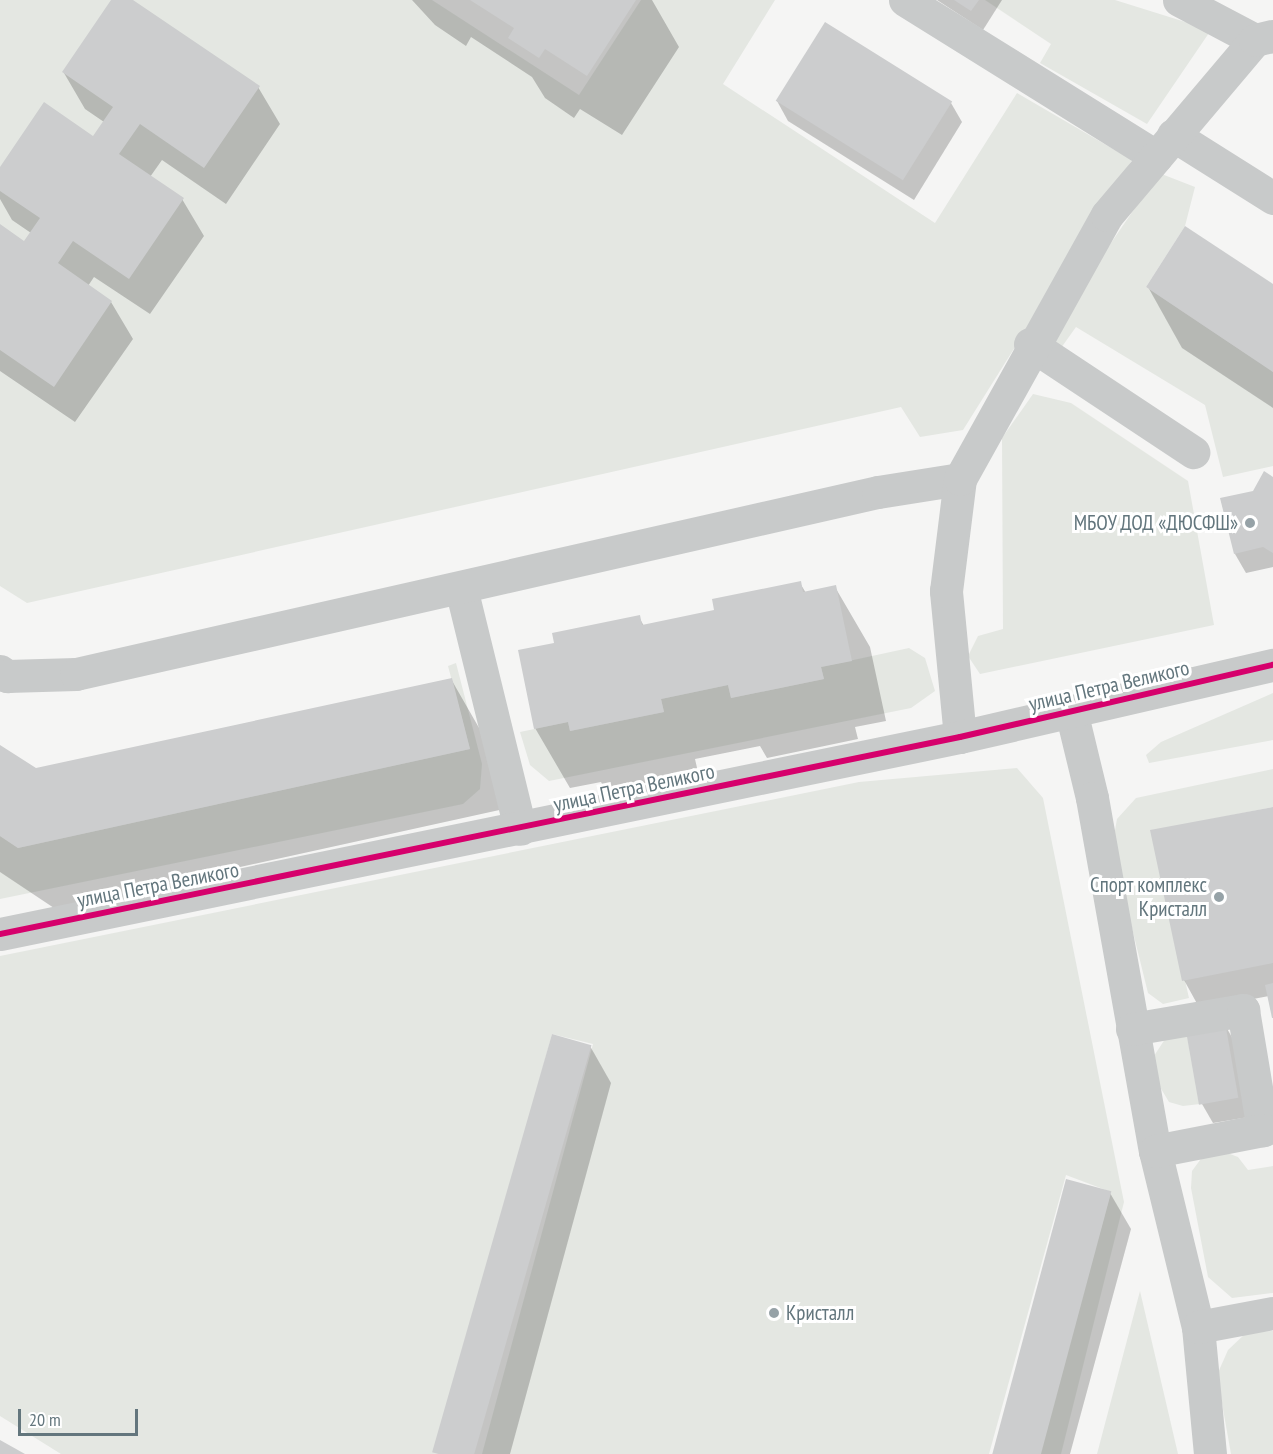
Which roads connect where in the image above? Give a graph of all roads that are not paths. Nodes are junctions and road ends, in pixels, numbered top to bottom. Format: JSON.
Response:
{"nodes":[{"id":1,"x":905,"y":0,"type":"edge"},
{"id":2,"x":1179,"y":0,"type":"edge"},
{"id":3,"x":1264,"y":38,"type":"edge"},
{"id":4,"x":1165,"y":146,"type":"junction"},
{"id":5,"x":1273,"y":198,"type":"edge"},
{"id":6,"x":1030,"y":344,"type":"junction"},
{"id":7,"x":1194,"y":452,"type":"dead end"},
{"id":8,"x":960,"y":479,"type":"junction"},
{"id":9,"x":461,"y":588,"type":"junction"},
{"id":10,"x":1273,"y":665,"type":"edge"},
{"id":11,"x":0,"y":671,"type":"edge"},
{"id":12,"x":1071,"y":711,"type":"junction"},
{"id":13,"x":960,"y":736,"type":"junction"},
{"id":14,"x":520,"y":829,"type":"junction"},
{"id":15,"x":0,"y":934,"type":"edge"},
{"id":16,"x":1132,"y":1029,"type":"junction"},
{"id":17,"x":1268,"y":1128,"type":"edge"},
{"id":18,"x":1155,"y":1150,"type":"junction"},
{"id":19,"x":1273,"y":1313,"type":"edge"},
{"id":20,"x":1198,"y":1327,"type":"junction"},
{"id":21,"x":1210,"y":1454,"type":"edge"}],
"edges":[{"from":1,"to":4,"type":"street"},
{"from":2,"to":3,"type":"street"},
{"from":3,"to":4,"type":"street"},
{"from":4,"to":5,"type":"street"},
{"from":4,"to":6,"type":"street"},
{"from":6,"to":7,"type":"street"},
{"from":6,"to":8,"type":"street"},
{"from":8,"to":9,"type":"street"},
{"from":8,"to":13,"type":"street"},
{"from":9,"to":11,"type":"street"},
{"from":9,"to":14,"type":"street"},
{"from":10,"to":12,"type":"street","name":"улица Петра Великого"},
{"from":12,"to":13,"type":"street","name":"улица Петра Великого"},
{"from":12,"to":16,"type":"street"},
{"from":13,"to":14,"type":"street","name":"улица Петра Великого"},
{"from":14,"to":15,"type":"street","name":"улица Петра Великого"},
{"from":16,"to":17,"type":"street"},
{"from":16,"to":18,"type":"street"},
{"from":17,"to":18,"type":"street"},
{"from":18,"to":20,"type":"street"},
{"from":19,"to":20,"type":"street"},
{"from":20,"to":21,"type":"street"}]}
